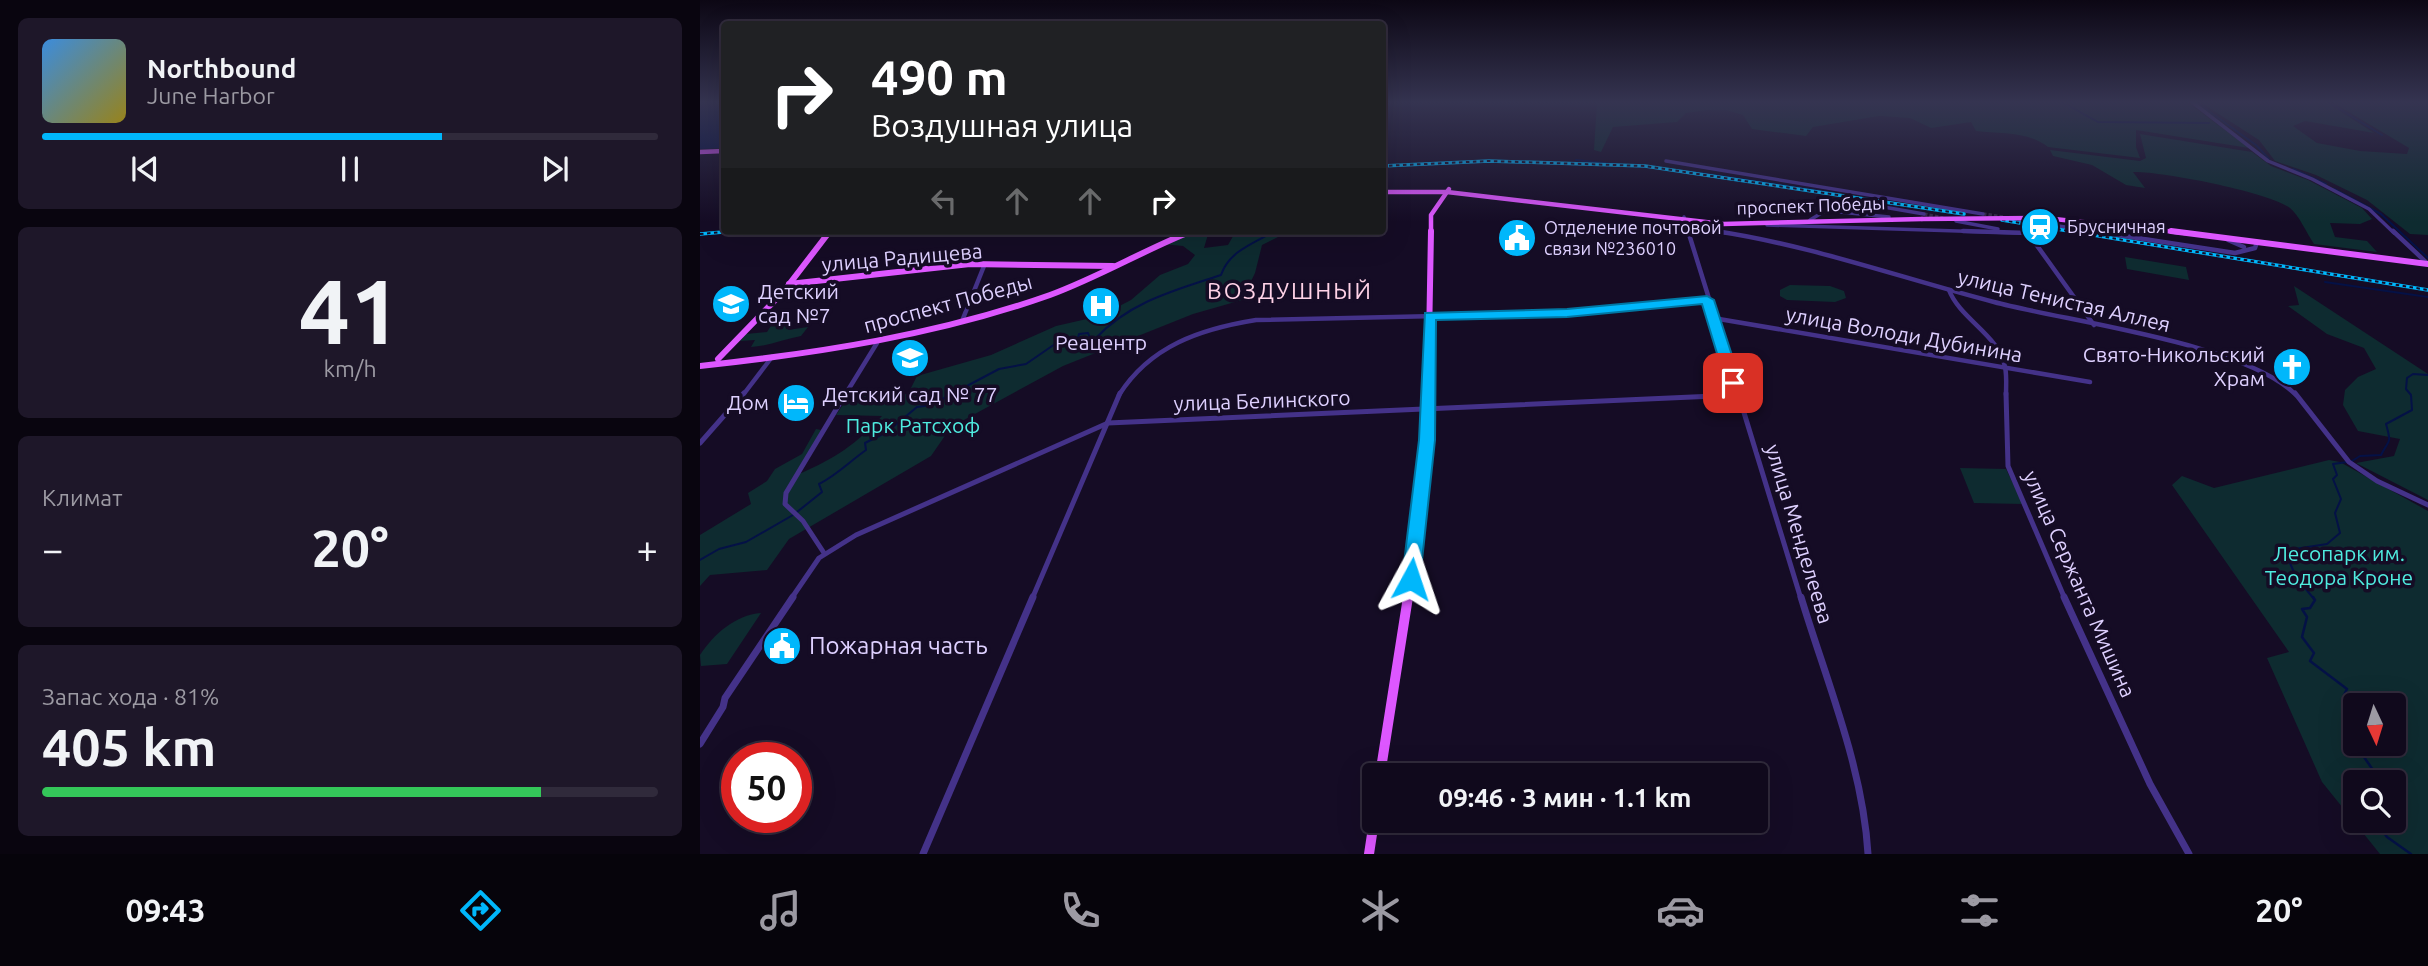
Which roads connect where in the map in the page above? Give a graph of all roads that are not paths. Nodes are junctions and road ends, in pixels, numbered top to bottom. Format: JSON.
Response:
{"nodes":[{"id":1,"x":2243,"y":142,"type":"edge"},
{"id":2,"x":721,"y":151,"type":"edge"},
{"id":3,"x":700,"y":152,"type":"edge"},
{"id":4,"x":1666,"y":161,"type":"dead end"},
{"id":5,"x":1448,"y":190,"type":"junction"},
{"id":6,"x":1386,"y":191,"type":"edge"},
{"id":7,"x":1831,"y":207,"type":"junction"},
{"id":8,"x":1983,"y":214,"type":"tunnel mouth"},
{"id":9,"x":1889,"y":216,"type":"junction"},
{"id":10,"x":1921,"y":217,"type":"junction"},
{"id":11,"x":1684,"y":218,"type":"junction"},
{"id":12,"x":1692,"y":219,"type":"junction"},
{"id":13,"x":1810,"y":219,"type":"junction"},
{"id":14,"x":1956,"y":220,"type":"dead end"},
{"id":15,"x":2020,"y":220,"type":"dead end"},
{"id":16,"x":1939,"y":221,"type":"dead end"},
{"id":17,"x":1963,"y":222,"type":"junction"},
{"id":18,"x":1830,"y":225,"type":"junction"},
{"id":19,"x":1687,"y":229,"type":"junction"},
{"id":20,"x":1940,"y":231,"type":"junction"},
{"id":21,"x":1965,"y":231,"type":"junction"},
{"id":22,"x":2008,"y":232,"type":"junction"},
{"id":23,"x":827,"y":235,"type":"edge"},
{"id":24,"x":1178,"y":235,"type":"edge"},
{"id":25,"x":1183,"y":235,"type":"edge"},
{"id":26,"x":2257,"y":242,"type":"junction"},
{"id":27,"x":2243,"y":244,"type":"junction"},
{"id":28,"x":2327,"y":251,"type":"junction"},
{"id":29,"x":2428,"y":264,"type":"edge"},
{"id":30,"x":984,"y":265,"type":"junction"},
{"id":31,"x":1101,"y":271,"type":"junction"},
{"id":32,"x":789,"y":284,"type":"junction"},
{"id":33,"x":1949,"y":290,"type":"junction"},
{"id":34,"x":1707,"y":300,"type":"junction"},
{"id":35,"x":1430,"y":316,"type":"junction"},
{"id":36,"x":1713,"y":318,"type":"junction"},
{"id":37,"x":962,"y":321,"type":"junction"},
{"id":38,"x":2094,"y":325,"type":"junction"},
{"id":39,"x":877,"y":343,"type":"junction"},
{"id":40,"x":726,"y":355,"type":"junction"},
{"id":41,"x":773,"y":356,"type":"junction"},
{"id":42,"x":736,"y":360,"type":"junction"},
{"id":43,"x":700,"y":365,"type":"edge"},
{"id":44,"x":2005,"y":369,"type":"junction"},
{"id":45,"x":2090,"y":382,"type":"dead end"},
{"id":46,"x":1737,"y":395,"type":"junction"},
{"id":47,"x":1428,"y":410,"type":"junction"},
{"id":48,"x":1108,"y":423,"type":"junction"},
{"id":49,"x":700,"y":443,"type":"edge"},
{"id":50,"x":2428,"y":505,"type":"edge"},
{"id":51,"x":821,"y":555,"type":"junction"},
{"id":52,"x":700,"y":744,"type":"edge"},
{"id":53,"x":1382,"y":763,"type":"edge"},
{"id":54,"x":1372,"y":833,"type":"edge"},
{"id":55,"x":923,"y":854,"type":"edge"},
{"id":56,"x":1369,"y":854,"type":"edge"},
{"id":57,"x":1868,"y":854,"type":"edge"},
{"id":58,"x":2189,"y":854,"type":"edge"}],
"edges":[{"from":1,"to":29,"type":"street"},
{"from":2,"to":3,"type":"main road"},
{"from":4,"to":8,"type":"street","name":"проспект Победы"},
{"from":5,"to":6,"type":"main road","name":"проспект Победы"},
{"from":5,"to":11,"type":"main road","name":"проспект Победы"},
{"from":5,"to":35,"type":"main road"},
{"from":7,"to":9,"type":"street"},
{"from":7,"to":10,"type":"street"},
{"from":7,"to":13,"type":"street"},
{"from":9,"to":10,"type":"main road","name":"проспект Победы"},
{"from":9,"to":13,"type":"main road","name":"проспект Победы"},
{"from":10,"to":18,"type":"main road","name":"проспект Победы"},
{"from":10,"to":27,"type":"main road","name":"проспект Победы","bridge":true},
{"from":10,"to":27,"type":"main road","name":"проспект Победы","bridge":true},
{"from":11,"to":12,"type":"main road","name":"проспект Победы"},
{"from":11,"to":19,"type":"street","name":"улица Менделеева"},
{"from":12,"to":13,"type":"main road","name":"проспект Победы"},
{"from":12,"to":18,"type":"main road","name":"проспект Победы"},
{"from":12,"to":19,"type":"street"},
{"from":14,"to":17,"type":"street","name":"проспект Победы"},
{"from":15,"to":27,"type":"street","name":"проспект Победы"},
{"from":16,"to":20,"type":"street"},
{"from":17,"to":21,"type":"street"},
{"from":17,"to":22,"type":"street","name":"проспект Победы"},
{"from":18,"to":20,"type":"street","name":"проспект Победы"},
{"from":19,"to":33,"type":"street","name":"улица Тенистая Аллея"},
{"from":19,"to":34,"type":"street","name":"улица Менделеева"},
{"from":20,"to":21,"type":"street","name":"проспект Победы"},
{"from":21,"to":22,"type":"street","name":"проспект Победы"},
{"from":22,"to":38,"type":"street","name":"проспект Победы"},
{"from":23,"to":32,"type":"main road"},
{"from":24,"to":31,"type":"main road","name":"улица Радищева"},
{"from":25,"to":31,"type":"main road","name":"проспект Победы"},
{"from":26,"to":27,"type":"main road","name":"проспект Победы"},
{"from":26,"to":27,"type":"street"},
{"from":26,"to":28,"type":"main road","name":"проспект Победы"},
{"from":27,"to":28,"type":"main road","name":"проспект Победы"},
{"from":28,"to":29,"type":"main road","name":"проспект Победы"},
{"from":30,"to":31,"type":"main road","name":"улица Радищева"},
{"from":30,"to":32,"type":"main road","name":"улица Радищева"},
{"from":30,"to":37,"type":"street"},
{"from":31,"to":37,"type":"main road","name":"проспект Победы"},
{"from":32,"to":40,"type":"main road"},
{"from":33,"to":38,"type":"street","name":"улица Тенистая Аллея"},
{"from":33,"to":44,"type":"street","name":"улица Сержанта Мишина"},
{"from":34,"to":35,"type":"street"},
{"from":34,"to":36,"type":"street","name":"улица Менделеева"},
{"from":35,"to":47,"type":"main road"},
{"from":35,"to":48,"type":"street"},
{"from":36,"to":44,"type":"street","name":"улица Володи Дубинина"},
{"from":36,"to":46,"type":"street","name":"улица Менделеева"},
{"from":37,"to":39,"type":"main road","name":"проспект Победы"},
{"from":38,"to":50,"type":"street","name":"улица Тенистая Аллея"},
{"from":39,"to":41,"type":"main road","name":"проспект Победы"},
{"from":39,"to":51,"type":"street"},
{"from":40,"to":42,"type":"main road"},
{"from":40,"to":43,"type":"main road","name":"проспект Победы"},
{"from":41,"to":42,"type":"main road","name":"проспект Победы"},
{"from":41,"to":49,"type":"street"},
{"from":42,"to":43,"type":"main road","name":"проспект Победы"},
{"from":44,"to":45,"type":"street","name":"улица Володи Дубинина"},
{"from":44,"to":58,"type":"street","name":"улица Сержанта Мишина"},
{"from":46,"to":47,"type":"street","name":"улица Белинского"},
{"from":46,"to":57,"type":"street","name":"улица Менделеева"},
{"from":47,"to":48,"type":"street","name":"улица Белинского"},
{"from":47,"to":53,"type":"main road"},
{"from":48,"to":51,"type":"street","name":"улица Белинского"},
{"from":48,"to":55,"type":"street"},
{"from":51,"to":52,"type":"street"},
{"from":54,"to":56,"type":"main road"}]}
